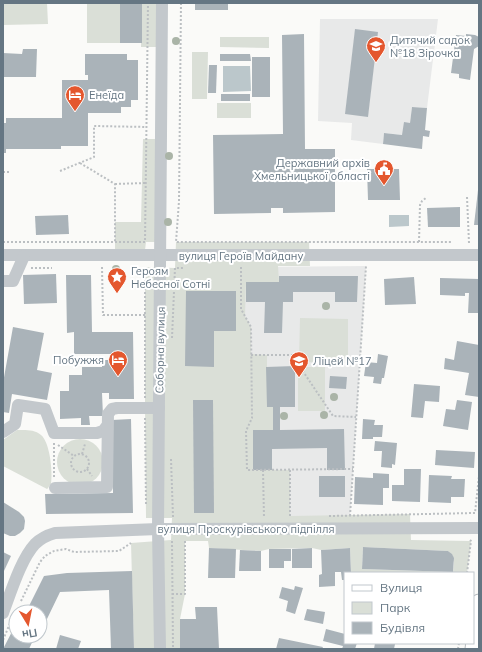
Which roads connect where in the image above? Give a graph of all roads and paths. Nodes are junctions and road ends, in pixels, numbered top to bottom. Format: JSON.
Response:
{"nodes":[{"id":1,"x":148,"y":3,"type":"edge"},
{"id":2,"x":162,"y":3,"type":"edge"},
{"id":3,"x":181,"y":3,"type":"edge"},
{"id":4,"x":147,"y":127,"type":"junction"},
{"id":5,"x":80,"y":163,"type":"junction"},
{"id":6,"x":3,"y":172,"type":"edge"},
{"id":7,"x":9,"y":172,"type":"dead end"},
{"id":8,"x":60,"y":172,"type":"dead end"},
{"id":9,"x":146,"y":183,"type":"junction"},
{"id":10,"x":115,"y":184,"type":"junction"},
{"id":11,"x":467,"y":196,"type":"dead end"},
{"id":12,"x":426,"y":197,"type":"dead end"},
{"id":13,"x":3,"y":242,"type":"edge"},
{"id":14,"x":115,"y":242,"type":"junction"},
{"id":15,"x":419,"y":242,"type":"junction"},
{"id":16,"x":454,"y":242,"type":"dead end"},
{"id":17,"x":474,"y":243,"type":"dead end"},
{"id":18,"x":3,"y":256,"type":"edge"},
{"id":19,"x":24,"y":256,"type":"junction"},
{"id":20,"x":161,"y":256,"type":"junction"},
{"id":21,"x":479,"y":256,"type":"edge"},
{"id":22,"x":241,"y":266,"type":"dead end"},
{"id":23,"x":366,"y":266,"type":"dead end"},
{"id":24,"x":102,"y":267,"type":"dead end"},
{"id":25,"x":145,"y":267,"type":"dead end"},
{"id":26,"x":175,"y":268,"type":"dead end"},
{"id":27,"x":3,"y":281,"type":"edge"},
{"id":28,"x":145,"y":316,"type":"junction"},
{"id":29,"x":172,"y":342,"type":"dead end"},
{"id":30,"x":251,"y":355,"type":"junction"},
{"id":31,"x":144,"y":408,"type":"junction"},
{"id":32,"x":159,"y":408,"type":"junction"},
{"id":33,"x":356,"y":417,"type":"junction"},
{"id":34,"x":107,"y":426,"type":"junction"},
{"id":35,"x":3,"y":432,"type":"edge"},
{"id":36,"x":171,"y":453,"type":"dead end"},
{"id":37,"x":74,"y":456,"type":"junction"},
{"id":38,"x":353,"y":469,"type":"junction"},
{"id":39,"x":263,"y":470,"type":"junction"},
{"id":40,"x":290,"y":470,"type":"junction"},
{"id":41,"x":479,"y":476,"type":"edge"},
{"id":42,"x":55,"y":488,"type":"joint"},
{"id":43,"x":146,"y":510,"type":"dead end"},
{"id":44,"x":290,"y":516,"type":"junction"},
{"id":45,"x":297,"y":516,"type":"dead end"},
{"id":46,"x":327,"y":516,"type":"dead end"},
{"id":47,"x":350,"y":516,"type":"junction"},
{"id":48,"x":179,"y":517,"type":"dead end"},
{"id":49,"x":258,"y":517,"type":"dead end"},
{"id":50,"x":264,"y":517,"type":"junction"},
{"id":51,"x":270,"y":517,"type":"dead end"},
{"id":52,"x":283,"y":517,"type":"dead end"},
{"id":53,"x":479,"y":528,"type":"edge"},
{"id":54,"x":158,"y":529,"type":"junction"},
{"id":55,"x":471,"y":540,"type":"dead end"},
{"id":56,"x":171,"y":541,"type":"dead end"},
{"id":57,"x":185,"y":541,"type":"dead end"},
{"id":58,"x":131,"y":543,"type":"dead end"},
{"id":59,"x":467,"y":572,"type":"edge"},
{"id":60,"x":172,"y":594,"type":"junction"},
{"id":61,"x":479,"y":602,"type":"edge"},
{"id":62,"x":19,"y":604,"type":"edge"},
{"id":63,"x":6,"y":614,"type":"edge"},
{"id":64,"x":3,"y":640,"type":"edge"},
{"id":65,"x":474,"y":641,"type":"edge"},
{"id":66,"x":160,"y":649,"type":"edge"},
{"id":67,"x":173,"y":649,"type":"edge"}],
"edges":[{"from":1,"to":4,"type":"path"},
{"from":2,"to":20,"type":"street","name":"Соборна вулиця"},
{"from":3,"to":15,"type":"path"},
{"from":4,"to":5,"type":"path"},
{"from":4,"to":9,"type":"path"},
{"from":5,"to":8,"type":"path"},
{"from":5,"to":10,"type":"path"},
{"from":6,"to":7,"type":"path"},
{"from":9,"to":10,"type":"path"},
{"from":9,"to":14,"type":"path"},
{"from":10,"to":14,"type":"path"},
{"from":11,"to":17,"type":"path"},
{"from":12,"to":15,"type":"path"},
{"from":13,"to":14,"type":"path"},
{"from":15,"to":16,"type":"path"},
{"from":18,"to":19,"type":"street","name":"вулиця Героїв Майдану"},
{"from":19,"to":20,"type":"street","name":"вулиця Героїв Майдану"},
{"from":19,"to":27,"type":"street"},
{"from":20,"to":21,"type":"street","name":"вулиця Героїв Майдану"},
{"from":20,"to":32,"type":"street","name":"Соборна вулиця"},
{"from":22,"to":30,"type":"path"},
{"from":23,"to":33,"type":"path"},
{"from":24,"to":28,"type":"path"},
{"from":25,"to":28,"type":"path"},
{"from":26,"to":29,"type":"path"},
{"from":28,"to":31,"type":"path"},
{"from":30,"to":33,"type":"path"},
{"from":30,"to":39,"type":"path"},
{"from":31,"to":32,"type":"street"},
{"from":31,"to":34,"type":"street"},
{"from":31,"to":43,"type":"path"},
{"from":32,"to":54,"type":"street","name":"Соборна вулиця"},
{"from":33,"to":38,"type":"path"},
{"from":34,"to":35,"type":"street"},
{"from":34,"to":42,"type":"street"},
{"from":36,"to":48,"type":"path"},
{"from":37,"to":37,"type":"path"},
{"from":37,"to":42,"type":"path"},
{"from":38,"to":40,"type":"path"},
{"from":38,"to":47,"type":"path"},
{"from":39,"to":40,"type":"path"},
{"from":39,"to":50,"type":"path"},
{"from":40,"to":44,"type":"path"},
{"from":41,"to":47,"type":"path"},
{"from":44,"to":45,"type":"path"},
{"from":44,"to":52,"type":"path"},
{"from":46,"to":47,"type":"path"},
{"from":49,"to":50,"type":"path"},
{"from":50,"to":51,"type":"path"},
{"from":53,"to":54,"type":"street","name":"вулиця Проскурівського підпілля"},
{"from":54,"to":63,"type":"street","name":"вулиця Проскурівського підпілля"},
{"from":54,"to":66,"type":"street","name":"Соборна вулиця"},
{"from":55,"to":59,"type":"path"},
{"from":56,"to":60,"type":"path"},
{"from":57,"to":60,"type":"path"},
{"from":58,"to":62,"type":"path"},
{"from":60,"to":67,"type":"path"},
{"from":61,"to":65,"type":"main road"},
{"from":63,"to":64,"type":"path"}]}
